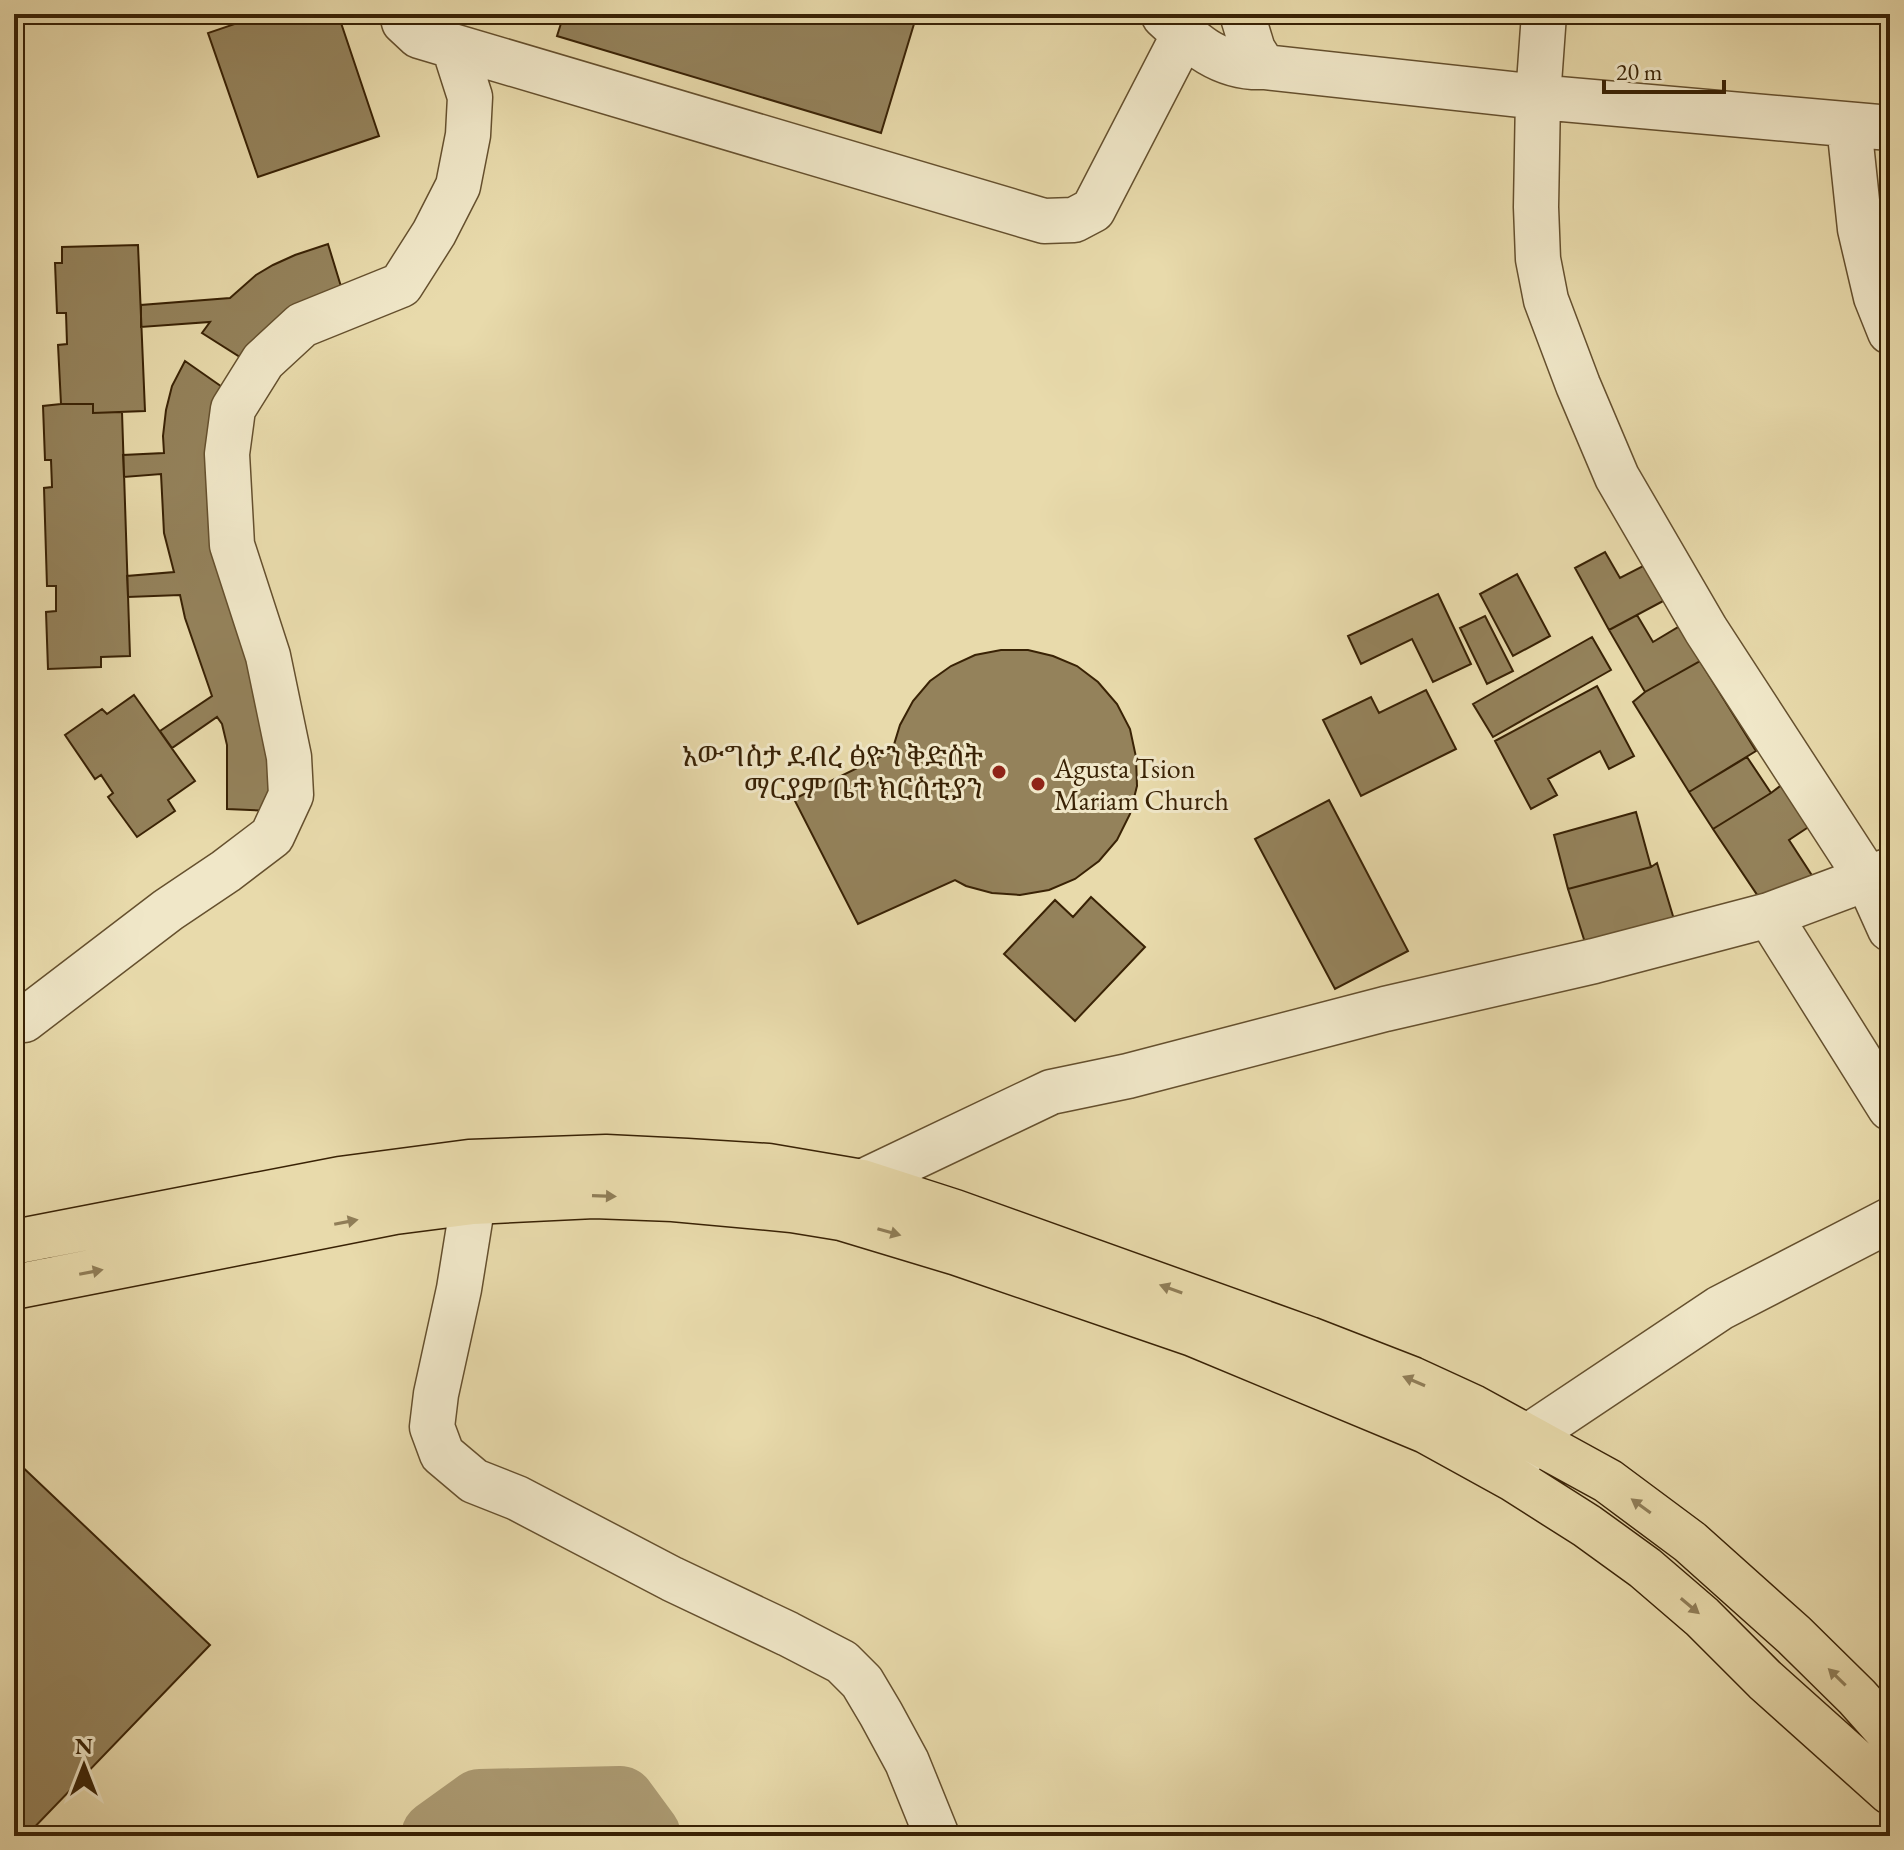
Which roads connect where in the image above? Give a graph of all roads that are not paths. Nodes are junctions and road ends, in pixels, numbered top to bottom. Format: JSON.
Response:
{"nodes":[{"id":1,"x":402,"y":14,"type":"edge"},
{"id":2,"x":1242,"y":14,"type":"edge"},
{"id":3,"x":1544,"y":14,"type":"edge"},
{"id":4,"x":1173,"y":24,"type":"edge"},
{"id":5,"x":454,"y":47,"type":"junction"},
{"id":6,"x":1264,"y":67,"type":"junction"},
{"id":7,"x":1538,"y":97,"type":"junction"},
{"id":8,"x":1870,"y":126,"type":"edge"},
{"id":9,"x":1890,"y":332,"type":"edge"},
{"id":10,"x":1878,"y":874,"type":"edge"},
{"id":11,"x":1769,"y":915,"type":"junction"},
{"id":12,"x":1890,"y":929,"type":"edge"},
{"id":13,"x":24,"y":1020,"type":"dead end"},
{"id":14,"x":1890,"y":1108,"type":"edge"},
{"id":15,"x":471,"y":1182,"type":"junction"},
{"id":16,"x":851,"y":1200,"type":"junction"},
{"id":17,"x":1890,"y":1220,"type":"edge"},
{"id":18,"x":14,"y":1242,"type":"edge"},
{"id":19,"x":14,"y":1287,"type":"edge"},
{"id":20,"x":1527,"y":1437,"type":"junction"},
{"id":21,"x":1513,"y":1479,"type":"junction"},
{"id":22,"x":1890,"y":1734,"type":"edge"},
{"id":23,"x":1890,"y":1792,"type":"edge"},
{"id":24,"x":937,"y":1836,"type":"edge"}],
"edges":[{"from":1,"to":5,"type":"street"},
{"from":2,"to":6,"type":"street"},
{"from":3,"to":7,"type":"street"},
{"from":4,"to":5,"type":"street"},
{"from":4,"to":6,"type":"street"},
{"from":5,"to":13,"type":"street"},
{"from":6,"to":7,"type":"street"},
{"from":7,"to":8,"type":"street"},
{"from":7,"to":10,"type":"street"},
{"from":8,"to":9,"type":"street"},
{"from":10,"to":11,"type":"street"},
{"from":10,"to":12,"type":"street"},
{"from":11,"to":14,"type":"street"},
{"from":11,"to":16,"type":"street"},
{"from":15,"to":16,"type":"main road"},
{"from":15,"to":18,"type":"main road"},
{"from":19,"to":15,"type":"main road","one_way":true},
{"from":15,"to":24,"type":"street"},
{"from":20,"to":16,"type":"main road","one_way":true},
{"from":16,"to":21,"type":"main road","one_way":true},
{"from":17,"to":20,"type":"street"},
{"from":20,"to":21,"type":"street"},
{"from":22,"to":20,"type":"main road","one_way":true},
{"from":21,"to":23,"type":"main road","one_way":true}]}
